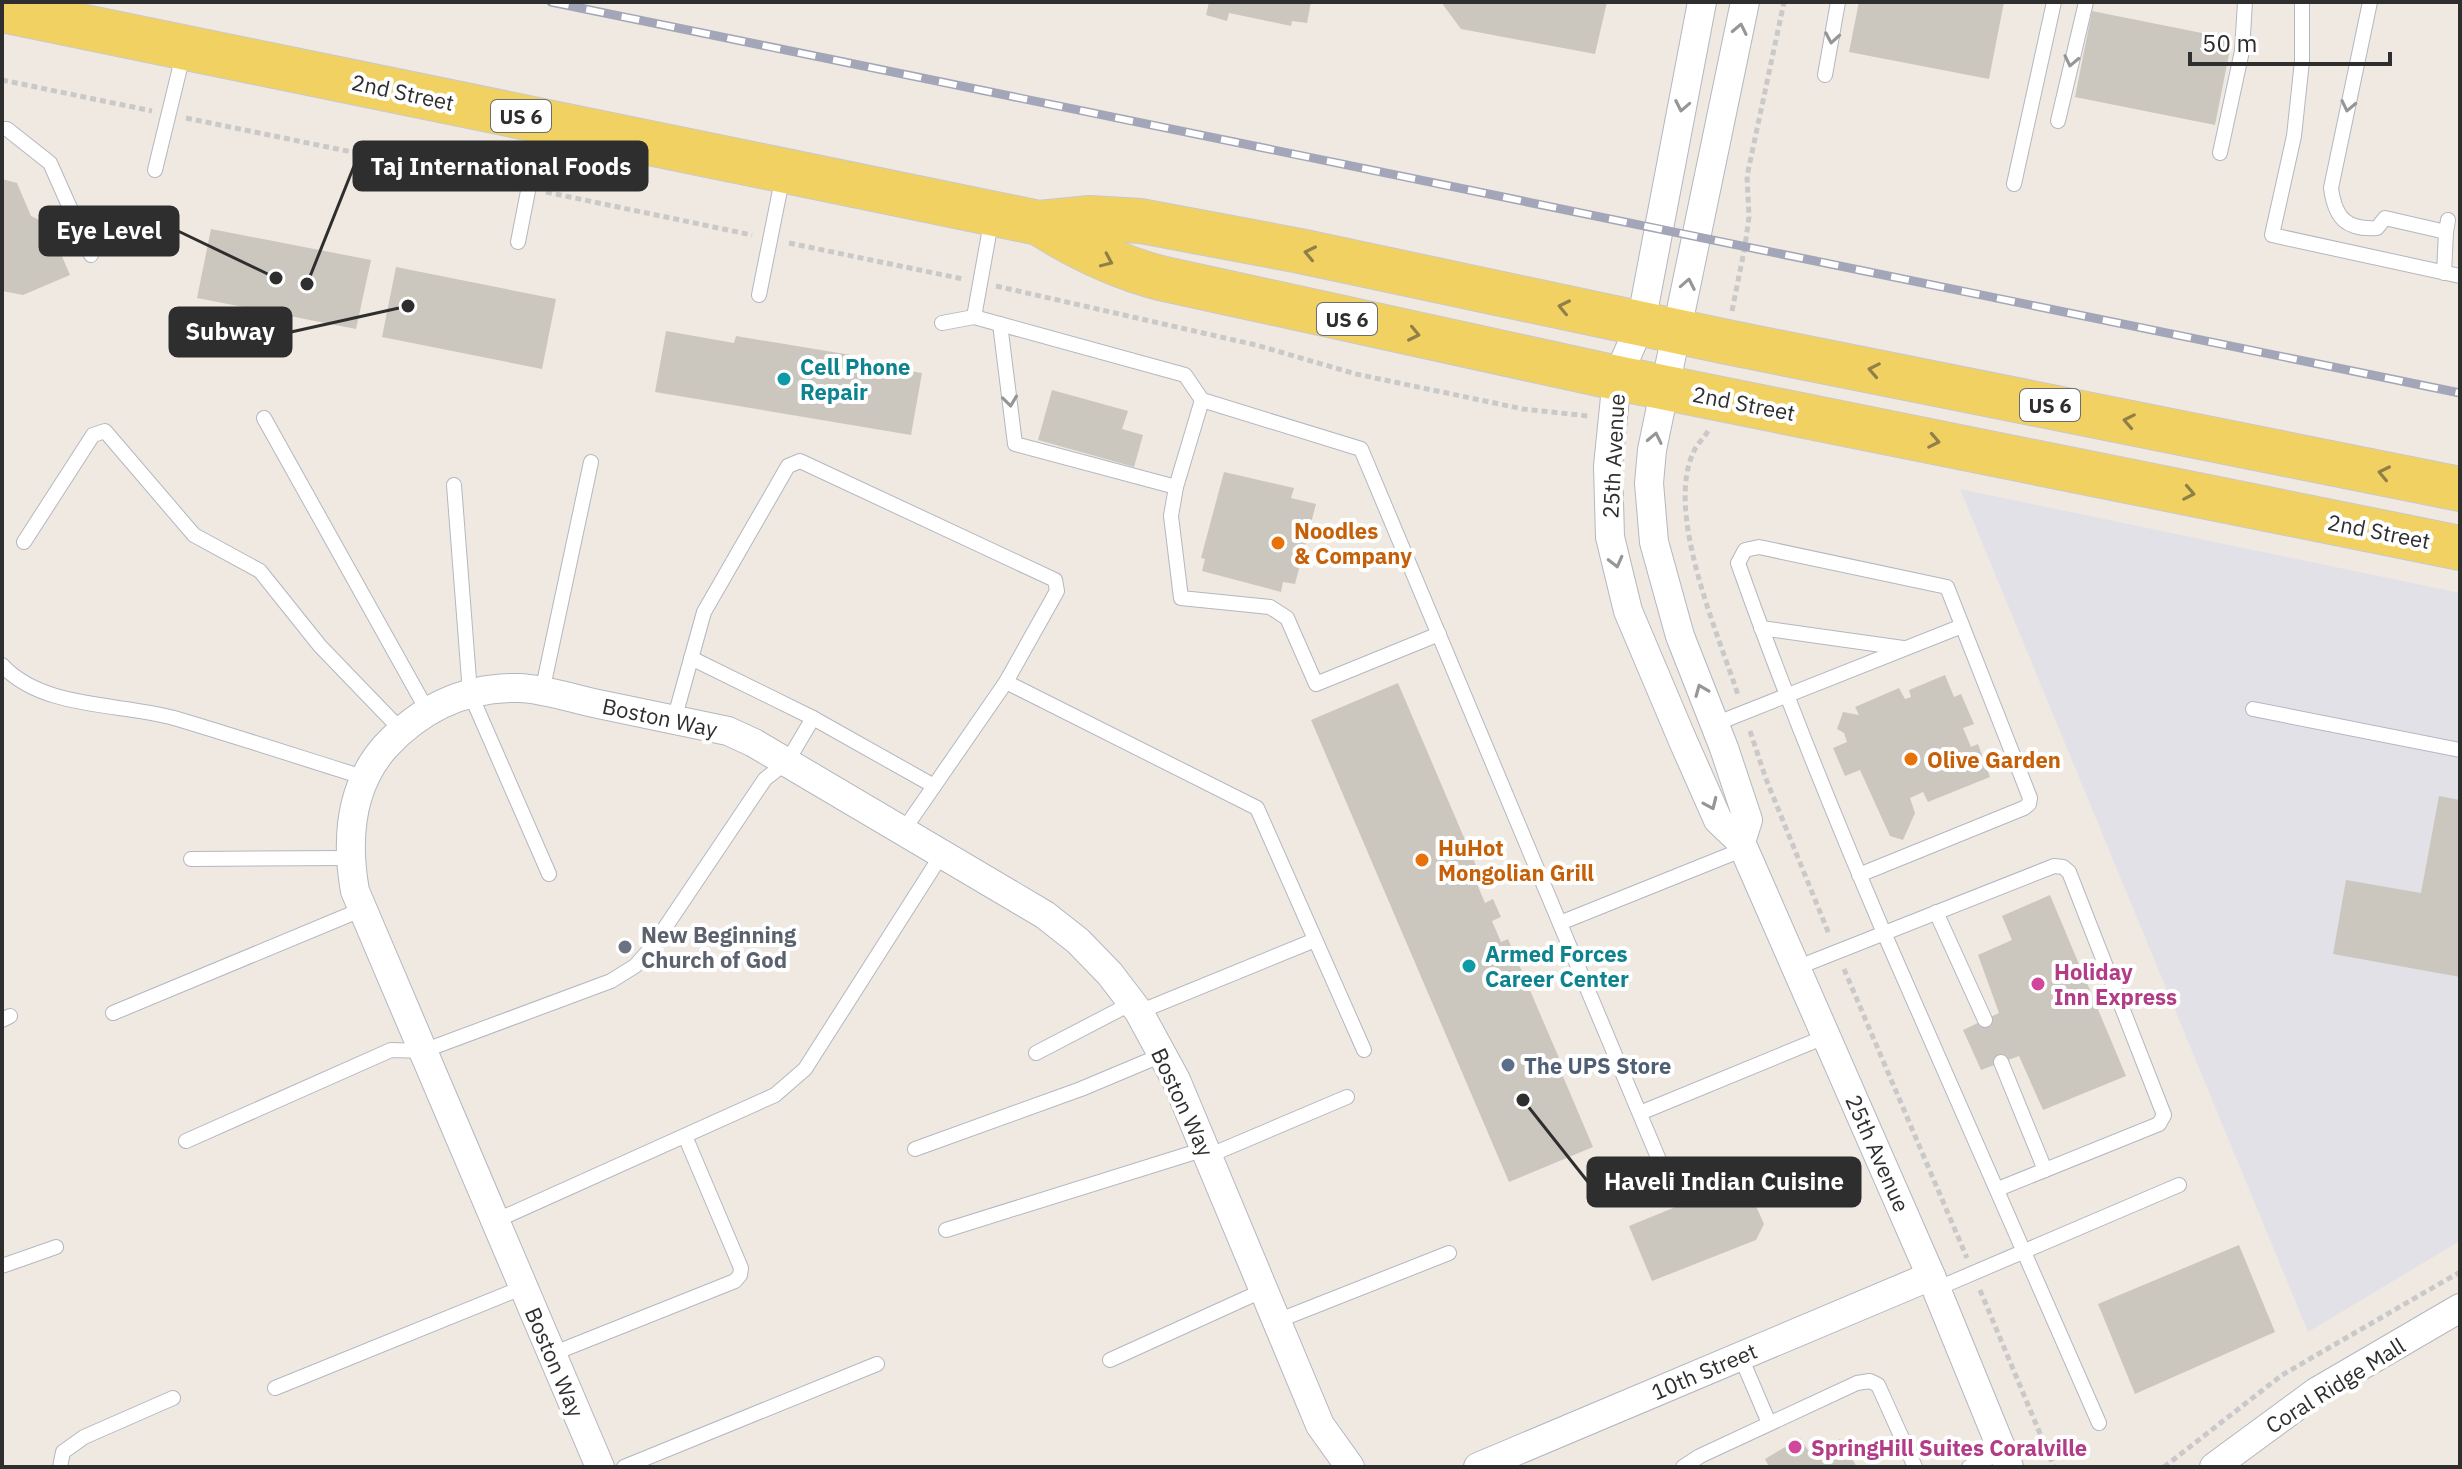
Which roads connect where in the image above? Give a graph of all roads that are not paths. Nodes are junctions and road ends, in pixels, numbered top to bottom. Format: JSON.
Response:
{"nodes":[{"id":1,"x":1702,"y":2,"type":"edge"},
{"id":2,"x":1745,"y":2,"type":"edge"},
{"id":3,"x":1838,"y":2,"type":"edge"},
{"id":4,"x":2054,"y":2,"type":"edge"},
{"id":5,"x":2086,"y":2,"type":"edge"},
{"id":6,"x":2245,"y":2,"type":"edge"},
{"id":7,"x":2302,"y":2,"type":"edge"},
{"id":8,"x":2370,"y":2,"type":"edge"},
{"id":9,"x":2,"y":10,"type":"edge"},
{"id":10,"x":185,"y":47,"type":"junction"},
{"id":11,"x":1825,"y":75,"type":"dead end"},
{"id":12,"x":542,"y":120,"type":"junction"},
{"id":13,"x":2058,"y":121,"type":"dead end"},
{"id":14,"x":2,"y":129,"type":"edge"},
{"id":15,"x":2220,"y":153,"type":"dead end"},
{"id":16,"x":155,"y":170,"type":"dead end"},
{"id":17,"x":784,"y":170,"type":"junction"},
{"id":18,"x":2014,"y":184,"type":"dead end"},
{"id":19,"x":992,"y":213,"type":"junction"},
{"id":20,"x":1039,"y":223,"type":"junction"},
{"id":21,"x":518,"y":242,"type":"dead end"},
{"id":22,"x":91,"y":255,"type":"dead end"},
{"id":23,"x":2444,"y":273,"type":"junction"},
{"id":24,"x":2460,"y":276,"type":"edge"},
{"id":25,"x":759,"y":295,"type":"dead end"},
{"id":26,"x":974,"y":317,"type":"junction"},
{"id":27,"x":942,"y":323,"type":"dead end"},
{"id":28,"x":1000,"y":324,"type":"junction"},
{"id":29,"x":1659,"y":326,"type":"junction"},
{"id":30,"x":1614,"y":398,"type":"junction"},
{"id":31,"x":1202,"y":400,"type":"junction"},
{"id":32,"x":1662,"y":406,"type":"junction"},
{"id":33,"x":264,"y":418,"type":"dead end"},
{"id":34,"x":591,"y":462,"type":"dead end"},
{"id":35,"x":454,"y":485,"type":"dead end"},
{"id":36,"x":1176,"y":487,"type":"junction"},
{"id":37,"x":2460,"y":489,"type":"edge"},
{"id":38,"x":24,"y":542,"type":"dead end"},
{"id":39,"x":2460,"y":548,"type":"edge"},
{"id":40,"x":1962,"y":626,"type":"junction"},
{"id":41,"x":1761,"y":628,"type":"junction"},
{"id":42,"x":1439,"y":634,"type":"junction"},
{"id":43,"x":1906,"y":648,"type":"junction"},
{"id":44,"x":691,"y":658,"type":"junction"},
{"id":45,"x":2,"y":665,"type":"edge"},
{"id":46,"x":1006,"y":682,"type":"junction"},
{"id":47,"x":542,"y":692,"type":"junction"},
{"id":48,"x":470,"y":693,"type":"junction"},
{"id":49,"x":1785,"y":696,"type":"junction"},
{"id":50,"x":2253,"y":709,"type":"dead end"},
{"id":51,"x":427,"y":710,"type":"junction"},
{"id":52,"x":813,"y":718,"type":"junction"},
{"id":53,"x":674,"y":720,"type":"junction"},
{"id":54,"x":1715,"y":724,"type":"junction"},
{"id":55,"x":401,"y":730,"type":"junction"},
{"id":56,"x":2460,"y":750,"type":"edge"},
{"id":57,"x":787,"y":762,"type":"junction"},
{"id":58,"x":366,"y":778,"type":"junction"},
{"id":59,"x":934,"y":786,"type":"junction"},
{"id":60,"x":903,"y":831,"type":"junction"},
{"id":61,"x":1742,"y":846,"type":"junction"},
{"id":62,"x":942,"y":854,"type":"junction"},
{"id":63,"x":349,"y":858,"type":"junction"},
{"id":64,"x":191,"y":859,"type":"dead end"},
{"id":65,"x":549,"y":874,"type":"dead end"},
{"id":66,"x":1859,"y":875,"type":"junction"},
{"id":67,"x":363,"y":909,"type":"junction"},
{"id":68,"x":1936,"y":912,"type":"junction"},
{"id":69,"x":1560,"y":923,"type":"junction"},
{"id":70,"x":1884,"y":933,"type":"junction"},
{"id":71,"x":1315,"y":940,"type":"junction"},
{"id":72,"x":1796,"y":968,"type":"junction"},
{"id":73,"x":1136,"y":1008,"type":"junction"},
{"id":74,"x":113,"y":1013,"type":"dead end"},
{"id":75,"x":1985,"y":1020,"type":"dead end"},
{"id":76,"x":1827,"y":1036,"type":"junction"},
{"id":77,"x":1364,"y":1050,"type":"dead end"},
{"id":78,"x":423,"y":1051,"type":"junction"},
{"id":79,"x":1036,"y":1053,"type":"dead end"},
{"id":80,"x":1162,"y":1055,"type":"junction"},
{"id":81,"x":2001,"y":1062,"type":"dead end"},
{"id":82,"x":1347,"y":1097,"type":"dead end"},
{"id":83,"x":1640,"y":1113,"type":"junction"},
{"id":84,"x":685,"y":1136,"type":"junction"},
{"id":85,"x":186,"y":1141,"type":"dead end"},
{"id":86,"x":915,"y":1149,"type":"dead end"},
{"id":87,"x":1206,"y":1152,"type":"junction"},
{"id":88,"x":1662,"y":1167,"type":"dead end"},
{"id":89,"x":2045,"y":1170,"type":"junction"},
{"id":90,"x":2179,"y":1185,"type":"dead end"},
{"id":91,"x":1998,"y":1189,"type":"junction"},
{"id":92,"x":495,"y":1221,"type":"junction"},
{"id":93,"x":946,"y":1230,"type":"dead end"},
{"id":94,"x":56,"y":1247,"type":"dead end"},
{"id":95,"x":2025,"y":1251,"type":"junction"},
{"id":96,"x":1449,"y":1253,"type":"dead end"},
{"id":97,"x":2,"y":1266,"type":"edge"},
{"id":98,"x":1934,"y":1282,"type":"junction"},
{"id":99,"x":524,"y":1287,"type":"junction"},
{"id":100,"x":1264,"y":1290,"type":"junction"},
{"id":101,"x":2460,"y":1308,"type":"edge"},
{"id":102,"x":1277,"y":1321,"type":"junction"},
{"id":103,"x":552,"y":1354,"type":"junction"},
{"id":104,"x":1740,"y":1355,"type":"junction"},
{"id":105,"x":1110,"y":1360,"type":"dead end"},
{"id":106,"x":877,"y":1364,"type":"dead end"},
{"id":107,"x":275,"y":1388,"type":"dead end"},
{"id":108,"x":173,"y":1398,"type":"dead end"},
{"id":109,"x":1769,"y":1423,"type":"junction"},
{"id":110,"x":2099,"y":1423,"type":"dead end"},
{"id":111,"x":2006,"y":1459,"type":"edge"},
{"id":112,"x":60,"y":1467,"type":"edge"},
{"id":113,"x":600,"y":1467,"type":"edge"},
{"id":114,"x":624,"y":1467,"type":"edge"},
{"id":115,"x":1350,"y":1467,"type":"edge"},
{"id":116,"x":1478,"y":1467,"type":"edge"},
{"id":117,"x":1683,"y":1467,"type":"edge"},
{"id":118,"x":1915,"y":1467,"type":"edge"},
{"id":119,"x":1969,"y":1467,"type":"edge"},
{"id":120,"x":2214,"y":1467,"type":"edge"}],
"edges":[{"from":1,"to":29,"type":"street","name":"25th Avenue","one_way":true},
{"from":29,"to":2,"type":"street","name":"25th Avenue","one_way":true},
{"from":3,"to":11,"type":"lane","one_way":true},
{"from":4,"to":18,"type":"lane"},
{"from":5,"to":13,"type":"lane","one_way":true},
{"from":6,"to":15,"type":"lane"},
{"from":7,"to":23,"type":"lane"},
{"from":8,"to":23,"type":"lane","one_way":true},
{"from":9,"to":10,"type":"main road","name":"2nd Street","number":"US 6"},
{"from":10,"to":12,"type":"main road","name":"2nd Street","number":"US 6"},
{"from":10,"to":16,"type":"lane"},
{"from":12,"to":17,"type":"main road","name":"2nd Street","number":"US 6"},
{"from":12,"to":21,"type":"lane"},
{"from":14,"to":22,"type":"lane"},
{"from":17,"to":19,"type":"main road","name":"2nd Street","number":"US 6"},
{"from":17,"to":25,"type":"lane"},
{"from":19,"to":20,"type":"main road","name":"2nd Street","number":"US 6"},
{"from":19,"to":26,"type":"lane"},
{"from":29,"to":20,"type":"main road","name":"2nd Street","number":"US 6","one_way":true},
{"from":20,"to":30,"type":"main road","name":"2nd Street","number":"US 6","one_way":true},
{"from":23,"to":24,"type":"lane"},
{"from":26,"to":27,"type":"lane"},
{"from":26,"to":28,"type":"lane"},
{"from":28,"to":31,"type":"lane"},
{"from":28,"to":36,"type":"lane","one_way":true},
{"from":29,"to":30,"type":"street","name":"25th Avenue"},
{"from":29,"to":32,"type":"street","name":"25th Avenue"},
{"from":37,"to":29,"type":"main road","name":"2nd Street","number":"US 6","one_way":true},
{"from":30,"to":32,"type":"main road","name":"2nd Street","number":"US 6"},
{"from":30,"to":61,"type":"street","name":"25th Avenue","one_way":true},
{"from":31,"to":36,"type":"lane"},
{"from":31,"to":42,"type":"lane"},
{"from":32,"to":39,"type":"main road","name":"2nd Street","number":"US 6","one_way":true},
{"from":54,"to":32,"type":"street","name":"25th Avenue","one_way":true},
{"from":33,"to":51,"type":"lane"},
{"from":34,"to":47,"type":"lane"},
{"from":35,"to":48,"type":"lane"},
{"from":36,"to":42,"type":"lane"},
{"from":38,"to":55,"type":"lane"},
{"from":40,"to":41,"type":"lane"},
{"from":40,"to":43,"type":"lane"},
{"from":40,"to":66,"type":"lane"},
{"from":41,"to":43,"type":"lane"},
{"from":41,"to":49,"type":"lane"},
{"from":42,"to":69,"type":"lane"},
{"from":43,"to":49,"type":"lane"},
{"from":44,"to":46,"type":"lane"},
{"from":44,"to":52,"type":"lane"},
{"from":44,"to":53,"type":"lane"},
{"from":45,"to":58,"type":"lane"},
{"from":46,"to":59,"type":"lane"},
{"from":46,"to":71,"type":"lane"},
{"from":47,"to":48,"type":"street","name":"Boston Way"},
{"from":47,"to":53,"type":"street","name":"Boston Way"},
{"from":48,"to":51,"type":"street","name":"Boston Way"},
{"from":48,"to":65,"type":"lane"},
{"from":49,"to":54,"type":"lane"},
{"from":49,"to":66,"type":"lane"},
{"from":50,"to":56,"type":"lane"},
{"from":51,"to":55,"type":"street","name":"Boston Way"},
{"from":52,"to":57,"type":"lane"},
{"from":52,"to":59,"type":"lane"},
{"from":53,"to":57,"type":"street","name":"Boston Way"},
{"from":54,"to":61,"type":"street","name":"25th Avenue"},
{"from":55,"to":58,"type":"street","name":"Boston Way"},
{"from":57,"to":60,"type":"street","name":"Boston Way"},
{"from":57,"to":78,"type":"lane"},
{"from":58,"to":63,"type":"street","name":"Boston Way"},
{"from":59,"to":60,"type":"lane"},
{"from":60,"to":62,"type":"street","name":"Boston Way"},
{"from":61,"to":69,"type":"lane"},
{"from":61,"to":72,"type":"street","name":"25th Avenue"},
{"from":62,"to":73,"type":"street","name":"Boston Way"},
{"from":62,"to":84,"type":"lane"},
{"from":63,"to":64,"type":"lane"},
{"from":63,"to":67,"type":"street","name":"Boston Way"},
{"from":66,"to":70,"type":"lane"},
{"from":67,"to":74,"type":"lane"},
{"from":67,"to":78,"type":"street","name":"Boston Way"},
{"from":68,"to":70,"type":"lane"},
{"from":68,"to":75,"type":"lane"},
{"from":68,"to":89,"type":"lane"},
{"from":69,"to":83,"type":"lane"},
{"from":70,"to":72,"type":"lane"},
{"from":70,"to":91,"type":"lane"},
{"from":71,"to":73,"type":"lane"},
{"from":71,"to":77,"type":"lane"},
{"from":72,"to":76,"type":"street","name":"25th Avenue"},
{"from":73,"to":79,"type":"lane"},
{"from":73,"to":80,"type":"street","name":"Boston Way"},
{"from":76,"to":83,"type":"lane"},
{"from":76,"to":98,"type":"street","name":"25th Avenue"},
{"from":78,"to":85,"type":"lane"},
{"from":78,"to":92,"type":"street","name":"Boston Way"},
{"from":80,"to":86,"type":"lane"},
{"from":80,"to":87,"type":"street","name":"Boston Way"},
{"from":81,"to":89,"type":"lane"},
{"from":82,"to":87,"type":"lane"},
{"from":83,"to":88,"type":"lane"},
{"from":84,"to":92,"type":"lane"},
{"from":84,"to":103,"type":"lane"},
{"from":87,"to":93,"type":"lane"},
{"from":87,"to":100,"type":"street","name":"Boston Way"},
{"from":89,"to":91,"type":"lane"},
{"from":90,"to":95,"type":"lane"},
{"from":91,"to":95,"type":"lane"},
{"from":92,"to":99,"type":"street","name":"Boston Way"},
{"from":94,"to":97,"type":"lane"},
{"from":95,"to":98,"type":"lane"},
{"from":95,"to":110,"type":"lane"},
{"from":96,"to":102,"type":"lane"},
{"from":98,"to":104,"type":"street","name":"10th Street"},
{"from":98,"to":111,"type":"street","name":"25th Avenue"},
{"from":99,"to":103,"type":"street","name":"Boston Way"},
{"from":99,"to":107,"type":"lane"},
{"from":100,"to":102,"type":"street","name":"Boston Way"},
{"from":100,"to":105,"type":"lane"},
{"from":101,"to":120,"type":"street","name":"Coral Ridge Mall"},
{"from":102,"to":115,"type":"street","name":"Boston Way"},
{"from":103,"to":113,"type":"street","name":"Boston Way"},
{"from":104,"to":109,"type":"lane"},
{"from":104,"to":116,"type":"street","name":"10th Street"},
{"from":106,"to":114,"type":"lane"},
{"from":108,"to":112,"type":"lane"},
{"from":109,"to":117,"type":"lane"},
{"from":109,"to":118,"type":"lane"},
{"from":111,"to":119,"type":"lane"}]}
